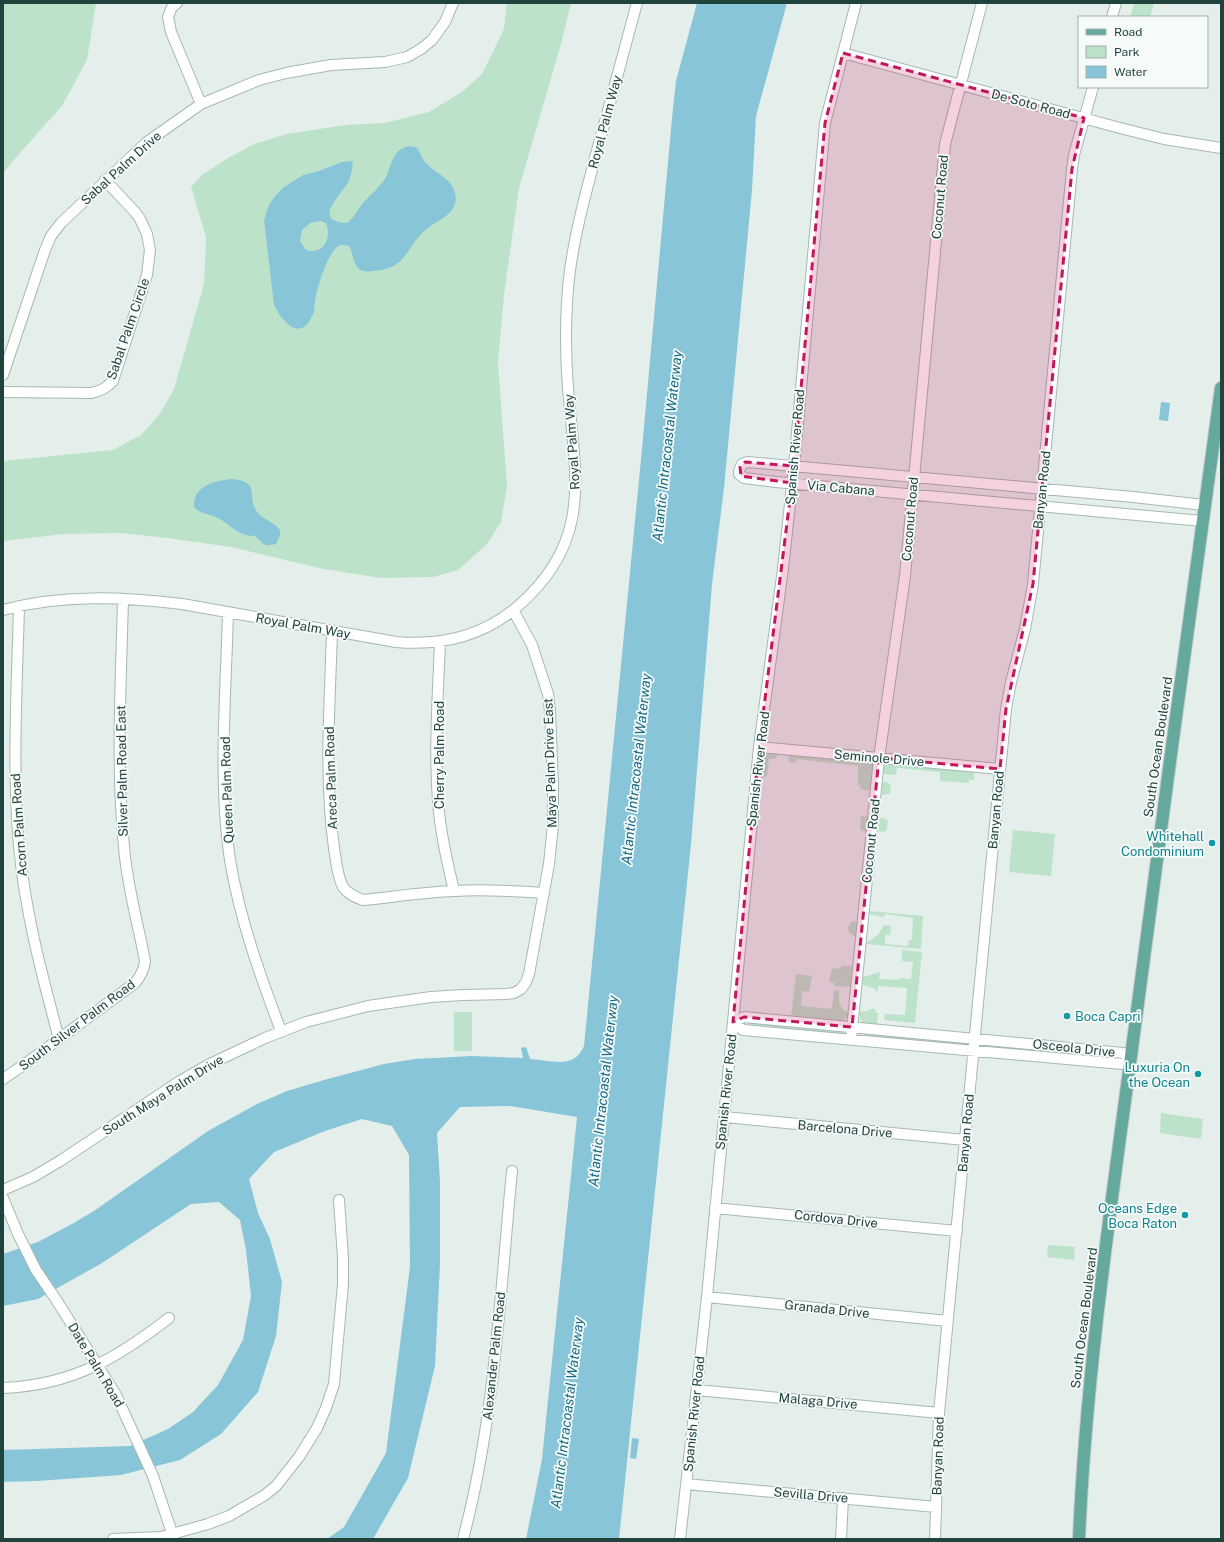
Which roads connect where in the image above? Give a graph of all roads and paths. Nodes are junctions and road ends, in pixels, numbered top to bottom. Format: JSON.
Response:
{"nodes":[{"id":1,"x":177,"y":3,"type":"edge"},
{"id":2,"x":452,"y":3,"type":"edge"},
{"id":3,"x":637,"y":3,"type":"edge"},
{"id":4,"x":856,"y":3,"type":"edge"},
{"id":5,"x":982,"y":3,"type":"edge"},
{"id":6,"x":1116,"y":3,"type":"edge"},
{"id":7,"x":1112,"y":16,"type":"edge"},
{"id":8,"x":842,"y":53,"type":"junction"},
{"id":9,"x":960,"y":85,"type":"junction"},
{"id":10,"x":1093,"y":88,"type":"edge"},
{"id":11,"x":201,"y":104,"type":"junction"},
{"id":12,"x":1084,"y":118,"type":"junction"},
{"id":13,"x":1221,"y":148,"type":"edge"},
{"id":14,"x":105,"y":180,"type":"junction"},
{"id":15,"x":3,"y":375,"type":"edge"},
{"id":16,"x":1221,"y":388,"type":"edge"},
{"id":17,"x":3,"y":392,"type":"edge"},
{"id":18,"x":794,"y":466,"type":"junction"},
{"id":19,"x":914,"y":477,"type":"junction"},
{"id":20,"x":792,"y":483,"type":"junction"},
{"id":21,"x":1042,"y":489,"type":"junction"},
{"id":22,"x":912,"y":494,"type":"junction"},
{"id":23,"x":1204,"y":505,"type":"junction"},
{"id":24,"x":1040,"y":506,"type":"junction"},
{"id":25,"x":1202,"y":521,"type":"junction"},
{"id":26,"x":123,"y":598,"type":"junction"},
{"id":27,"x":19,"y":606,"type":"junction"},
{"id":28,"x":3,"y":610,"type":"edge"},
{"id":29,"x":513,"y":610,"type":"junction"},
{"id":30,"x":228,"y":612,"type":"junction"},
{"id":31,"x":332,"y":631,"type":"junction"},
{"id":32,"x":440,"y":642,"type":"junction"},
{"id":33,"x":759,"y":747,"type":"junction"},
{"id":34,"x":879,"y":758,"type":"junction"},
{"id":35,"x":1000,"y":769,"type":"junction"},
{"id":36,"x":454,"y":890,"type":"junction"},
{"id":37,"x":544,"y":893,"type":"junction"},
{"id":38,"x":144,"y":966,"type":"joint"},
{"id":39,"x":518,"y":990,"type":"joint"},
{"id":40,"x":733,"y":1022,"type":"junction"},
{"id":41,"x":852,"y":1027,"type":"junction"},
{"id":42,"x":281,"y":1031,"type":"junction"},
{"id":43,"x":59,"y":1039,"type":"junction"},
{"id":44,"x":851,"y":1039,"type":"junction"},
{"id":45,"x":975,"y":1039,"type":"junction"},
{"id":46,"x":974,"y":1050,"type":"junction"},
{"id":47,"x":1131,"y":1060,"type":"junction"},
{"id":48,"x":3,"y":1079,"type":"edge"},
{"id":49,"x":724,"y":1117,"type":"junction"},
{"id":50,"x":965,"y":1140,"type":"junction"},
{"id":51,"x":512,"y":1171,"type":"dead end"},
{"id":52,"x":3,"y":1190,"type":"edge"},
{"id":53,"x":3,"y":1198,"type":"edge"},
{"id":54,"x":339,"y":1200,"type":"dead end"},
{"id":55,"x":714,"y":1208,"type":"junction"},
{"id":56,"x":957,"y":1231,"type":"junction"},
{"id":57,"x":707,"y":1297,"type":"junction"},
{"id":58,"x":169,"y":1318,"type":"dead end"},
{"id":59,"x":948,"y":1321,"type":"junction"},
{"id":60,"x":98,"y":1366,"type":"junction"},
{"id":61,"x":3,"y":1388,"type":"edge"},
{"id":62,"x":697,"y":1390,"type":"junction"},
{"id":63,"x":939,"y":1413,"type":"junction"},
{"id":64,"x":686,"y":1484,"type":"junction"},
{"id":65,"x":843,"y":1498,"type":"junction"},
{"id":66,"x":936,"y":1507,"type":"junction"},
{"id":67,"x":174,"y":1536,"type":"edge"},
{"id":68,"x":112,"y":1539,"type":"edge"},
{"id":69,"x":463,"y":1539,"type":"edge"},
{"id":70,"x":680,"y":1539,"type":"edge"},
{"id":71,"x":842,"y":1539,"type":"edge"},
{"id":72,"x":935,"y":1539,"type":"edge"},
{"id":73,"x":1079,"y":1539,"type":"edge"}],
"edges":[{"from":1,"to":11,"type":"street"},
{"from":2,"to":11,"type":"street","name":"Sabal Palm Drive"},
{"from":3,"to":29,"type":"street","name":"Royal Palm Way"},
{"from":4,"to":8,"type":"street","name":"Spanish River Road"},
{"from":5,"to":9,"type":"street","name":"Coconut Road"},
{"from":6,"to":7,"type":"street"},
{"from":8,"to":9,"type":"street","name":"De Soto Road"},
{"from":8,"to":18,"type":"street","name":"Spanish River Road"},
{"from":9,"to":12,"type":"street","name":"De Soto Road"},
{"from":9,"to":19,"type":"street","name":"Coconut Road"},
{"from":10,"to":12,"type":"street","name":"Banyan Road"},
{"from":11,"to":14,"type":"street","name":"Sabal Palm Drive"},
{"from":12,"to":13,"type":"street","name":"De Soto Road"},
{"from":12,"to":21,"type":"street","name":"Banyan Road"},
{"from":14,"to":15,"type":"street","name":"Sabal Palm Drive"},
{"from":14,"to":17,"type":"street","name":"Sabal Palm Circle"},
{"from":16,"to":23,"type":"main road","name":"South Ocean Boulevard"},
{"from":18,"to":19,"type":"street","name":"Via Cabana"},
{"from":18,"to":20,"type":"street","name":"Spanish River Road"},
{"from":18,"to":20,"type":"street","name":"Via Cabana"},
{"from":19,"to":21,"type":"street","name":"Via Cabana"},
{"from":19,"to":22,"type":"street","name":"Coconut Road"},
{"from":20,"to":22,"type":"street","name":"Via Cabana"},
{"from":20,"to":33,"type":"street","name":"Spanish River Road"},
{"from":21,"to":23,"type":"street","name":"Via Cabana"},
{"from":21,"to":24,"type":"street","name":"Banyan Road"},
{"from":22,"to":24,"type":"street","name":"Via Cabana"},
{"from":22,"to":34,"type":"street","name":"Coconut Road"},
{"from":23,"to":25,"type":"main road","name":"South Ocean Boulevard"},
{"from":24,"to":25,"type":"street","name":"Via Cabana"},
{"from":24,"to":35,"type":"street","name":"Banyan Road"},
{"from":25,"to":47,"type":"main road","name":"South Ocean Boulevard"},
{"from":26,"to":27,"type":"street","name":"Royal Palm Way"},
{"from":26,"to":30,"type":"street","name":"Royal Palm Way"},
{"from":26,"to":38,"type":"street","name":"Silver Palm Road East"},
{"from":27,"to":28,"type":"street","name":"Royal Palm Way"},
{"from":27,"to":43,"type":"street","name":"Acorn Palm Road"},
{"from":29,"to":32,"type":"street","name":"Royal Palm Way"},
{"from":29,"to":37,"type":"street","name":"Maya Palm Drive East"},
{"from":30,"to":31,"type":"street","name":"Royal Palm Way"},
{"from":30,"to":42,"type":"street","name":"Queen Palm Road"},
{"from":31,"to":32,"type":"street","name":"Royal Palm Way"},
{"from":31,"to":36,"type":"street","name":"Areca Palm Road"},
{"from":32,"to":36,"type":"street","name":"Cherry Palm Road"},
{"from":33,"to":34,"type":"street","name":"Seminole Drive"},
{"from":33,"to":40,"type":"street","name":"Spanish River Road"},
{"from":34,"to":35,"type":"street","name":"Seminole Drive"},
{"from":34,"to":41,"type":"street","name":"Coconut Road"},
{"from":35,"to":45,"type":"street","name":"Banyan Road"},
{"from":36,"to":37,"type":"street","name":"Areca Palm Road"},
{"from":37,"to":39,"type":"street","name":"Maya Palm Drive East"},
{"from":38,"to":43,"type":"street","name":"South Silver Palm Road"},
{"from":39,"to":42,"type":"street","name":"South Maya Palm Drive"},
{"from":40,"to":41,"type":"street","name":"Osceola Drive"},
{"from":40,"to":44,"type":"street","name":"Osceola Drive"},
{"from":40,"to":49,"type":"street","name":"Spanish River Road"},
{"from":41,"to":44,"type":"street","name":"Coconut Road"},
{"from":41,"to":45,"type":"street","name":"Osceola Drive"},
{"from":42,"to":52,"type":"street","name":"South Maya Palm Drive"},
{"from":43,"to":48,"type":"street","name":"South Silver Palm Road"},
{"from":44,"to":46,"type":"street","name":"Osceola Drive"},
{"from":45,"to":46,"type":"street","name":"Banyan Road"},
{"from":45,"to":47,"type":"street","name":"Osceola Drive"},
{"from":46,"to":47,"type":"street","name":"Osceola Drive"},
{"from":46,"to":50,"type":"street","name":"Banyan Road"},
{"from":47,"to":73,"type":"main road","name":"South Ocean Boulevard"},
{"from":49,"to":50,"type":"street","name":"Barcelona Drive"},
{"from":49,"to":55,"type":"street","name":"Spanish River Road"},
{"from":50,"to":56,"type":"street","name":"Banyan Road"},
{"from":51,"to":69,"type":"street","name":"Alexander Palm Road"},
{"from":53,"to":60,"type":"street","name":"Date Palm Road"},
{"from":54,"to":67,"type":"street"},
{"from":55,"to":56,"type":"street","name":"Cordova Drive"},
{"from":55,"to":57,"type":"street","name":"Spanish River Road"},
{"from":56,"to":59,"type":"street","name":"Banyan Road"},
{"from":57,"to":59,"type":"street","name":"Granada Drive"},
{"from":57,"to":62,"type":"street","name":"Spanish River Road"},
{"from":58,"to":60,"type":"street"},
{"from":59,"to":63,"type":"street","name":"Banyan Road"},
{"from":60,"to":61,"type":"street"},
{"from":60,"to":67,"type":"street","name":"Date Palm Road"},
{"from":62,"to":63,"type":"street","name":"Malaga Drive"},
{"from":62,"to":64,"type":"street","name":"Spanish River Road"},
{"from":63,"to":66,"type":"street","name":"Banyan Road"},
{"from":64,"to":65,"type":"street","name":"Sevilla Drive"},
{"from":64,"to":70,"type":"street","name":"Spanish River Road"},
{"from":65,"to":66,"type":"street","name":"Sevilla Drive"},
{"from":65,"to":71,"type":"street"},
{"from":66,"to":72,"type":"street","name":"Banyan Road"},
{"from":67,"to":68,"type":"street"}]}
